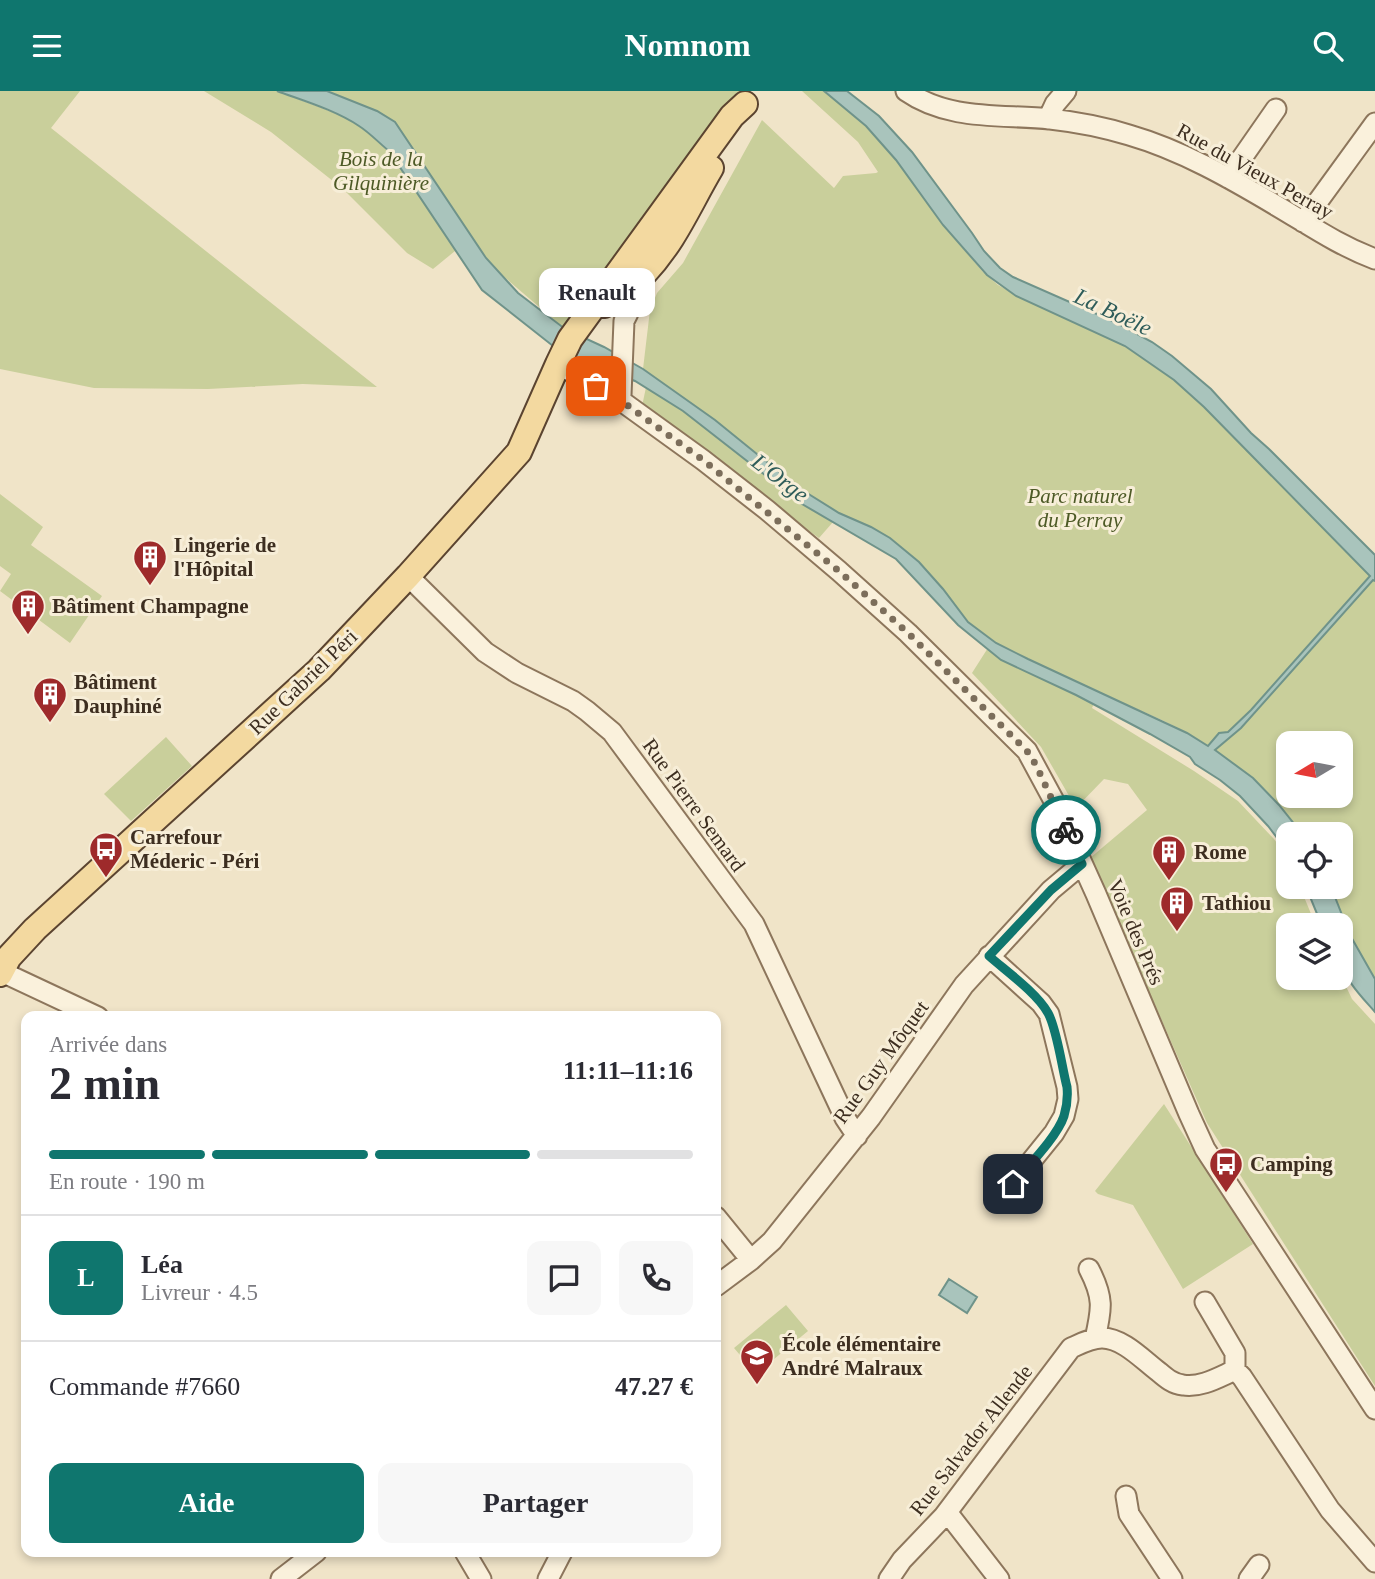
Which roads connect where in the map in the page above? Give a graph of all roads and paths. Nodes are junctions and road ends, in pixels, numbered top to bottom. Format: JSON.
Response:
{"nodes":[{"id":1,"x":906,"y":91,"type":"edge"},
{"id":2,"x":1066,"y":91,"type":"edge"},
{"id":3,"x":749,"y":98,"type":"edge"},
{"id":4,"x":1276,"y":109,"type":"dead end"},
{"id":5,"x":1048,"y":119,"type":"junction"},
{"id":6,"x":1375,"y":123,"type":"edge"},
{"id":7,"x":1228,"y":178,"type":"junction"},
{"id":8,"x":1303,"y":222,"type":"junction"},
{"id":9,"x":1375,"y":259,"type":"edge"},
{"id":10,"x":625,"y":282,"type":"junction"},
{"id":11,"x":559,"y":361,"type":"junction"},
{"id":12,"x":621,"y":397,"type":"junction"},
{"id":13,"x":408,"y":576,"type":"junction"},
{"id":14,"x":1082,"y":864,"type":"junction"},
{"id":15,"x":989,"y":956,"type":"junction"},
{"id":16,"x":0,"y":972,"type":"edge"},
{"id":17,"x":85,"y":1011,"type":"edge"},
{"id":18,"x":857,"y":1136,"type":"junction"},
{"id":19,"x":999,"y":1201,"type":"dead end"},
{"id":20,"x":721,"y":1223,"type":"edge"},
{"id":21,"x":751,"y":1260,"type":"junction"},
{"id":22,"x":1088,"y":1269,"type":"dead end"},
{"id":23,"x":721,"y":1282,"type":"edge"},
{"id":24,"x":1205,"y":1302,"type":"dead end"},
{"id":25,"x":1095,"y":1339,"type":"junction"},
{"id":26,"x":1235,"y":1370,"type":"junction"},
{"id":27,"x":1375,"y":1409,"type":"edge"},
{"id":28,"x":1126,"y":1496,"type":"dead end"},
{"id":29,"x":947,"y":1512,"type":"junction"},
{"id":30,"x":310,"y":1557,"type":"edge"},
{"id":31,"x":468,"y":1557,"type":"edge"},
{"id":32,"x":559,"y":1557,"type":"edge"},
{"id":33,"x":1375,"y":1562,"type":"edge"},
{"id":34,"x":281,"y":1579,"type":"edge"},
{"id":35,"x":481,"y":1579,"type":"edge"},
{"id":36,"x":548,"y":1579,"type":"edge"},
{"id":37,"x":889,"y":1579,"type":"edge"},
{"id":38,"x":999,"y":1579,"type":"edge"},
{"id":39,"x":1172,"y":1579,"type":"edge"}],
"edges":[{"from":1,"to":5,"type":"street","name":"Rue du Vieux Perray"},
{"from":2,"to":5,"type":"street"},
{"from":3,"to":10,"type":"main road","name":"Rue Gabriel Péri"},
{"from":4,"to":7,"type":"street"},
{"from":5,"to":7,"type":"street","name":"Rue du Vieux Perray"},
{"from":6,"to":8,"type":"street"},
{"from":7,"to":8,"type":"street","name":"Rue du Vieux Perray"},
{"from":8,"to":9,"type":"street","name":"Rue du Vieux Perray"},
{"from":10,"to":11,"type":"main road","name":"Rue Gabriel Péri"},
{"from":10,"to":12,"type":"street"},
{"from":11,"to":12,"type":"street","name":"Voie des Prés"},
{"from":11,"to":13,"type":"main road","name":"Rue Gabriel Péri"},
{"from":12,"to":14,"type":"street","name":"Voie des Prés"},
{"from":13,"to":16,"type":"main road","name":"Rue Gabriel Péri"},
{"from":13,"to":18,"type":"street","name":"Rue Pierre Semard"},
{"from":14,"to":15,"type":"street","name":"Rue Guy Môquet"},
{"from":14,"to":27,"type":"street","name":"Voie des Prés"},
{"from":15,"to":18,"type":"street","name":"Rue Guy Môquet"},
{"from":15,"to":19,"type":"street"},
{"from":16,"to":17,"type":"street"},
{"from":18,"to":21,"type":"street","name":"Rue Guy Môquet"},
{"from":20,"to":21,"type":"street"},
{"from":21,"to":23,"type":"street","name":"Rue Guy Môquet"},
{"from":22,"to":25,"type":"street"},
{"from":24,"to":26,"type":"street"},
{"from":25,"to":26,"type":"street"},
{"from":25,"to":29,"type":"street","name":"Rue Salvador Allende"},
{"from":26,"to":33,"type":"street"},
{"from":28,"to":39,"type":"street"},
{"from":29,"to":37,"type":"street","name":"Rue Salvador Allende"},
{"from":29,"to":38,"type":"street"},
{"from":30,"to":34,"type":"street"},
{"from":31,"to":35,"type":"street"},
{"from":32,"to":36,"type":"street"}]}
